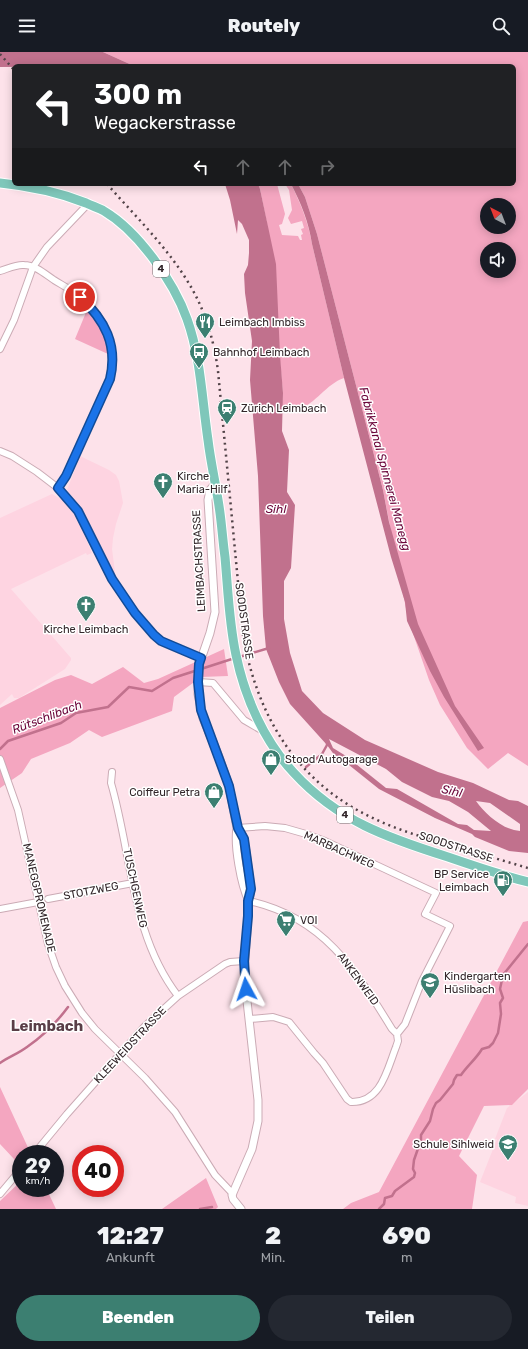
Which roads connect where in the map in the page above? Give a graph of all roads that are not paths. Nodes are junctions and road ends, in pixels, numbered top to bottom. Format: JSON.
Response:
{"nodes":[{"id":1,"x":0,"y":183,"type":"edge"},
{"id":2,"x":12,"y":185,"type":"edge"},
{"id":3,"x":23,"y":186,"type":"edge"},
{"id":4,"x":88,"y":204,"type":"junction"},
{"id":5,"x":33,"y":267,"type":"junction"},
{"id":6,"x":0,"y":271,"type":"edge"},
{"id":7,"x":0,"y":349,"type":"edge"},
{"id":8,"x":0,"y":451,"type":"edge"},
{"id":9,"x":215,"y":484,"type":"junction"},
{"id":10,"x":58,"y":488,"type":"junction"},
{"id":11,"x":200,"y":662,"type":"junction"},
{"id":12,"x":198,"y":679,"type":"junction"},
{"id":13,"x":264,"y":732,"type":"junction"},
{"id":14,"x":0,"y":760,"type":"edge"},
{"id":15,"x":112,"y":772,"type":"dead end"},
{"id":16,"x":238,"y":828,"type":"junction"},
{"id":17,"x":528,"y":882,"type":"edge"},
{"id":18,"x":133,"y":883,"type":"junction"},
{"id":19,"x":48,"y":899,"type":"dead end"},
{"id":20,"x":248,"y":901,"type":"junction"},
{"id":21,"x":38,"y":902,"type":"junction"},
{"id":22,"x":0,"y":909,"type":"edge"},
{"id":23,"x":244,"y":961,"type":"junction"},
{"id":24,"x":178,"y":996,"type":"junction"},
{"id":25,"x":250,"y":1019,"type":"junction"},
{"id":26,"x":397,"y":1034,"type":"junction"},
{"id":27,"x":120,"y":1054,"type":"junction"},
{"id":28,"x":42,"y":1145,"type":"edge"},
{"id":29,"x":12,"y":1180,"type":"edge"},
{"id":30,"x":0,"y":1194,"type":"edge"},
{"id":31,"x":233,"y":1194,"type":"junction"},
{"id":32,"x":240,"y":1209,"type":"edge"}],
"edges":[{"from":1,"to":2,"type":"main road","name":"LEIMBACHSTRASSE","number":"4"},
{"from":3,"to":4,"type":"main road","name":"LEIMBACHSTRASSE","number":"4"},
{"from":4,"to":5,"type":"street"},
{"from":4,"to":9,"type":"main road","name":"LEIMBACHSTRASSE","number":"4"},
{"from":5,"to":6,"type":"street"},
{"from":5,"to":7,"type":"street"},
{"from":5,"to":10,"type":"street"},
{"from":8,"to":10,"type":"street"},
{"from":9,"to":11,"type":"street","name":"LEIMBACHSTRASSE"},
{"from":9,"to":13,"type":"main road","name":"SOODSTRASSE","number":"4"},
{"from":10,"to":11,"type":"street"},
{"from":11,"to":12,"type":"street","name":"LEIMBACHSTRASSE"},
{"from":12,"to":13,"type":"street"},
{"from":12,"to":16,"type":"street","name":"LEIMBACHSTRASSE"},
{"from":13,"to":17,"type":"main road","name":"SOODSTRASSE","number":"4"},
{"from":14,"to":21,"type":"street","name":"MANEGGPROMENADE"},
{"from":15,"to":18,"type":"street","name":"TUSCHGENWEG"},
{"from":16,"to":20,"type":"street","name":"LEIMBACHSTRASSE"},
{"from":16,"to":26,"type":"street","name":"MARBACHWEG"},
{"from":18,"to":19,"type":"street","name":"STOTZWEG"},
{"from":18,"to":24,"type":"street","name":"TUSCHGENWEG"},
{"from":20,"to":23,"type":"street","name":"LEIMBACHSTRASSE"},
{"from":20,"to":26,"type":"street","name":"ANKENWEID"},
{"from":21,"to":22,"type":"street"},
{"from":21,"to":27,"type":"street","name":"MANEGGPROMENADE"},
{"from":23,"to":24,"type":"street","name":"KLEEWEIDSTRASSE"},
{"from":23,"to":25,"type":"street","name":"LEIMBACHSTRASSE"},
{"from":24,"to":27,"type":"street","name":"KLEEWEIDSTRASSE"},
{"from":25,"to":26,"type":"street"},
{"from":25,"to":31,"type":"street","name":"LEIMBACHSTRASSE"},
{"from":27,"to":28,"type":"street","name":"KLEEWEIDSTRASSE"},
{"from":27,"to":31,"type":"street","name":"MANEGGPROMENADE"},
{"from":29,"to":30,"type":"street"},
{"from":31,"to":32,"type":"street"}]}
